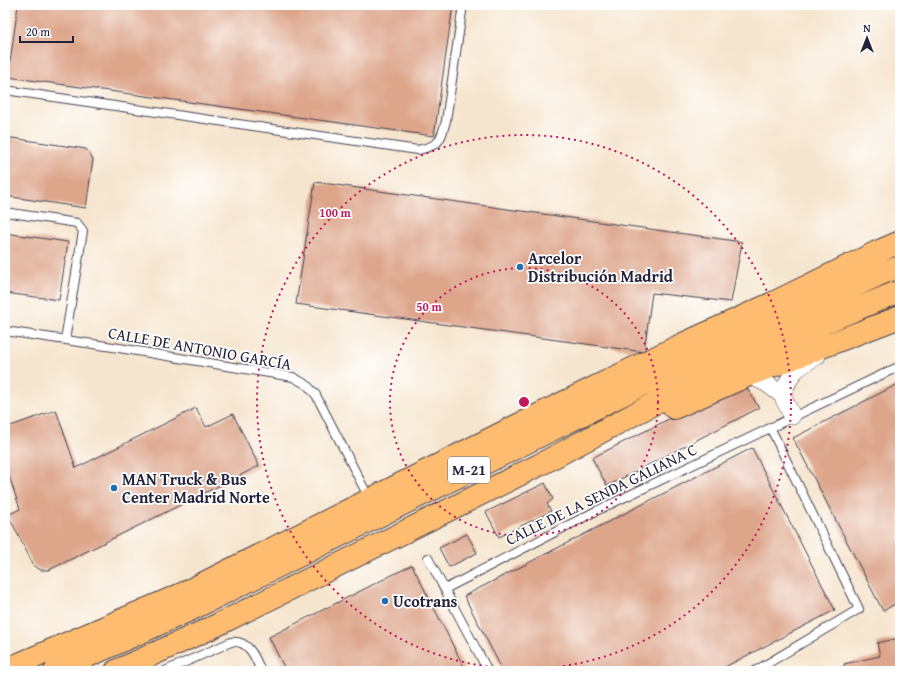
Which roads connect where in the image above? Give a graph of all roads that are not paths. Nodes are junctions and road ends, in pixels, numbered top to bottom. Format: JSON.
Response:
{"nodes":[{"id":1,"x":462,"y":5,"type":"edge"},
{"id":2,"x":5,"y":90,"type":"edge"},
{"id":3,"x":5,"y":212,"type":"edge"},
{"id":4,"x":900,"y":242,"type":"edge"},
{"id":5,"x":900,"y":267,"type":"edge"},
{"id":6,"x":900,"y":291,"type":"edge"},
{"id":7,"x":900,"y":316,"type":"edge"},
{"id":8,"x":5,"y":331,"type":"edge"},
{"id":9,"x":856,"y":334,"type":"junction"},
{"id":10,"x":65,"y":340,"type":"junction"},
{"id":11,"x":900,"y":366,"type":"edge"},
{"id":12,"x":749,"y":375,"type":"junction"},
{"id":13,"x":782,"y":395,"type":"junction"},
{"id":14,"x":792,"y":416,"type":"junction"},
{"id":15,"x":770,"y":427,"type":"junction"},
{"id":16,"x":538,"y":465,"type":"junction"},
{"id":17,"x":370,"y":499,"type":"junction"},
{"id":18,"x":428,"y":558,"type":"dead end"},
{"id":19,"x":445,"y":588,"type":"junction"},
{"id":20,"x":5,"y":670,"type":"edge"},
{"id":21,"x":55,"y":671,"type":"edge"},
{"id":22,"x":116,"y":671,"type":"edge"},
{"id":23,"x":165,"y":671,"type":"edge"},
{"id":24,"x":261,"y":671,"type":"edge"},
{"id":25,"x":488,"y":671,"type":"edge"},
{"id":26,"x":755,"y":671,"type":"edge"}],
"edges":[{"from":1,"to":2,"type":"lane"},
{"from":3,"to":10,"type":"lane"},
{"from":4,"to":17,"type":"highway"},
{"from":5,"to":21,"type":"highway","number":"M-21"},
{"from":6,"to":16,"type":"highway","number":"M-21"},
{"from":7,"to":9,"type":"highway"},
{"from":8,"to":10,"type":"lane","name":"CALLE DE ANTONIO GARCÍA"},
{"from":9,"to":12,"type":"highway"},
{"from":9,"to":13,"type":"street"},
{"from":10,"to":17,"type":"lane","name":"CALLE DE ANTONIO GARCÍA"},
{"from":11,"to":14,"type":"lane","name":"CALLE DE LA SENDA GALIANA C"},
{"from":12,"to":13,"type":"street"},
{"from":12,"to":16,"type":"highway"},
{"from":13,"to":14,"type":"street"},
{"from":14,"to":15,"type":"lane","name":"CALLE DE LA SENDA GALIANA C"},
{"from":15,"to":19,"type":"lane","name":"CALLE DE LA SENDA GALIANA C"},
{"from":15,"to":26,"type":"lane"},
{"from":16,"to":22,"type":"highway","number":"M-21"},
{"from":17,"to":20,"type":"highway"},
{"from":18,"to":19,"type":"lane"},
{"from":19,"to":25,"type":"lane"},
{"from":23,"to":24,"type":"lane"}]}
